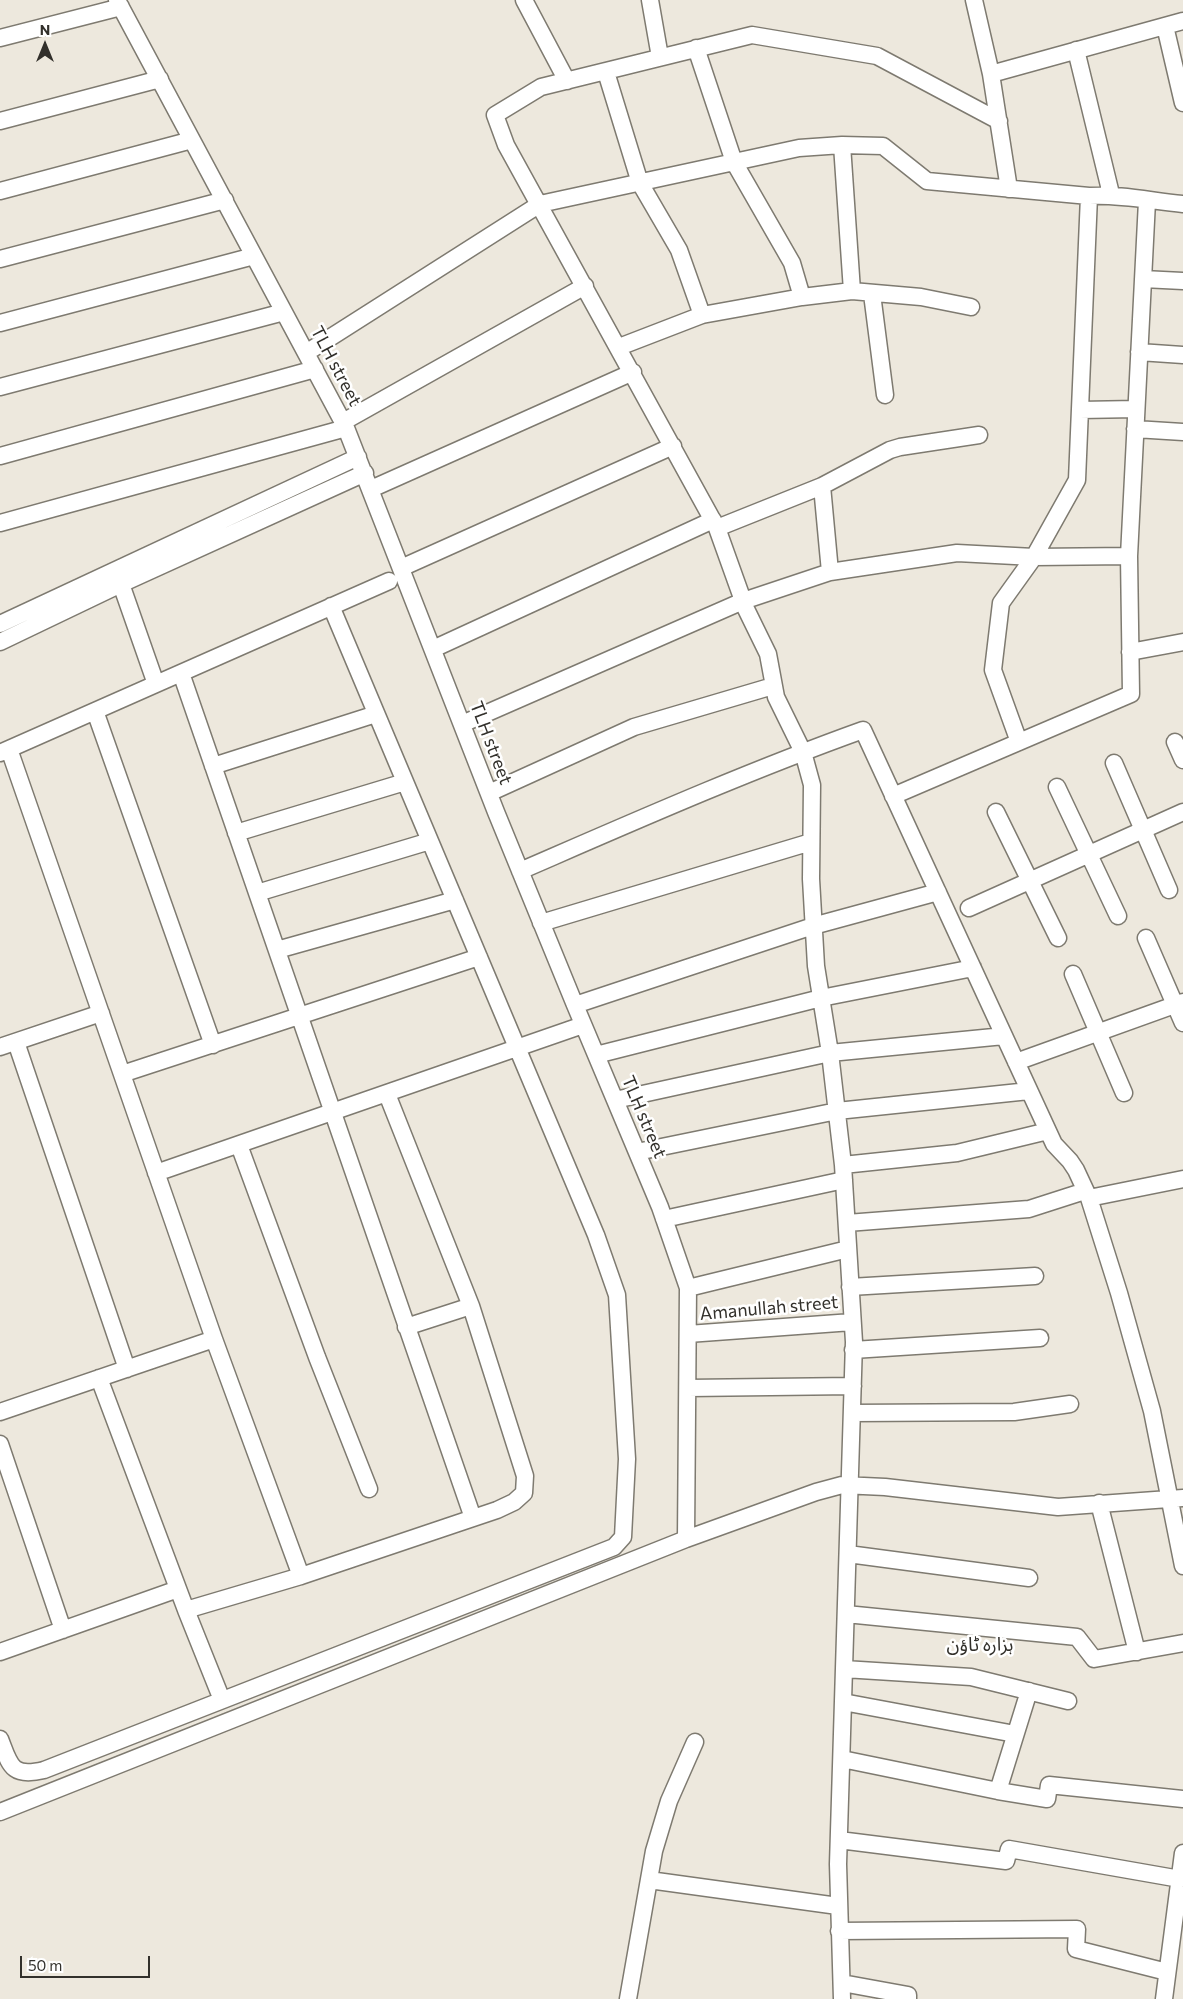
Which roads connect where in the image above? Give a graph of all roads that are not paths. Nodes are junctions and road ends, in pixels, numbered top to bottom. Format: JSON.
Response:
{"nodes":[{"id":1,"x":524,"y":0,"type":"edge"},
{"id":2,"x":650,"y":0,"type":"edge"},
{"id":3,"x":974,"y":0,"type":"edge"},
{"id":4,"x":119,"y":3,"type":"edge"},
{"id":5,"x":1183,"y":21,"type":"edge"},
{"id":6,"x":1165,"y":26,"type":"junction"},
{"id":7,"x":0,"y":38,"type":"edge"},
{"id":8,"x":696,"y":48,"type":"junction"},
{"id":9,"x":1076,"y":50,"type":"junction"},
{"id":10,"x":660,"y":57,"type":"junction"},
{"id":11,"x":606,"y":72,"type":"junction"},
{"id":12,"x":991,"y":74,"type":"junction"},
{"id":13,"x":160,"y":79,"type":"junction"},
{"id":14,"x":567,"y":81,"type":"junction"},
{"id":15,"x":1183,"y":103,"type":"edge"},
{"id":16,"x":0,"y":120,"type":"edge"},
{"id":17,"x":999,"y":121,"type":"junction"},
{"id":18,"x":192,"y":140,"type":"junction"},
{"id":19,"x":842,"y":145,"type":"junction"},
{"id":20,"x":734,"y":162,"type":"junction"},
{"id":21,"x":640,"y":182,"type":"junction"},
{"id":22,"x":1009,"y":188,"type":"junction"},
{"id":23,"x":0,"y":191,"type":"edge"},
{"id":24,"x":1111,"y":194,"type":"junction"},
{"id":25,"x":1089,"y":196,"type":"junction"},
{"id":26,"x":225,"y":200,"type":"junction"},
{"id":27,"x":1147,"y":201,"type":"junction"},
{"id":28,"x":540,"y":204,"type":"junction"},
{"id":29,"x":1183,"y":204,"type":"edge"},
{"id":30,"x":254,"y":256,"type":"junction"},
{"id":31,"x":0,"y":259,"type":"edge"},
{"id":32,"x":1143,"y":279,"type":"junction"},
{"id":33,"x":1183,"y":281,"type":"edge"},
{"id":34,"x":585,"y":286,"type":"junction"},
{"id":35,"x":852,"y":291,"type":"junction"},
{"id":36,"x":872,"y":294,"type":"junction"},
{"id":37,"x":802,"y":298,"type":"junction"},
{"id":38,"x":972,"y":307,"type":"dead end"},
{"id":39,"x":284,"y":312,"type":"junction"},
{"id":40,"x":702,"y":315,"type":"junction"},
{"id":41,"x":0,"y":323,"type":"edge"},
{"id":42,"x":619,"y":347,"type":"junction"},
{"id":43,"x":1139,"y":352,"type":"junction"},
{"id":44,"x":306,"y":353,"type":"junction"},
{"id":45,"x":1183,"y":355,"type":"edge"},
{"id":46,"x":315,"y":369,"type":"junction"},
{"id":47,"x":633,"y":372,"type":"junction"},
{"id":48,"x":0,"y":387,"type":"edge"},
{"id":49,"x":885,"y":395,"type":"dead end"},
{"id":50,"x":1136,"y":409,"type":"junction"},
{"id":51,"x":1080,"y":410,"type":"junction"},
{"id":52,"x":345,"y":425,"type":"junction"},
{"id":53,"x":1135,"y":429,"type":"junction"},
{"id":54,"x":1183,"y":432,"type":"edge"},
{"id":55,"x":978,"y":435,"type":"dead end"},
{"id":56,"x":673,"y":446,"type":"junction"},
{"id":57,"x":0,"y":456,"type":"edge"},
{"id":58,"x":358,"y":457,"type":"junction"},
{"id":59,"x":365,"y":473,"type":"junction"},
{"id":60,"x":822,"y":486,"type":"junction"},
{"id":61,"x":371,"y":489,"type":"junction"},
{"id":62,"x":0,"y":523,"type":"edge"},
{"id":63,"x":715,"y":524,"type":"junction"},
{"id":64,"x":1129,"y":556,"type":"junction"},
{"id":65,"x":1034,"y":557,"type":"junction"},
{"id":66,"x":401,"y":568,"type":"junction"},
{"id":67,"x":830,"y":572,"type":"junction"},
{"id":68,"x":388,"y":581,"type":"dead end"},
{"id":69,"x":121,"y":584,"type":"junction"},
{"id":70,"x":743,"y":601,"type":"junction"},
{"id":71,"x":331,"y":606,"type":"junction"},
{"id":72,"x":0,"y":624,"type":"edge"},
{"id":73,"x":0,"y":642,"type":"edge"},
{"id":74,"x":1183,"y":642,"type":"edge"},
{"id":75,"x":433,"y":649,"type":"junction"},
{"id":76,"x":1130,"y":652,"type":"junction"},
{"id":77,"x":181,"y":673,"type":"junction"},
{"id":78,"x":156,"y":684,"type":"junction"},
{"id":79,"x":774,"y":686,"type":"junction"},
{"id":80,"x":95,"y":711,"type":"junction"},
{"id":81,"x":376,"y":714,"type":"junction"},
{"id":82,"x":462,"y":724,"type":"junction"},
{"id":83,"x":1019,"y":742,"type":"junction"},
{"id":84,"x":1175,"y":742,"type":"dead end"},
{"id":85,"x":5,"y":751,"type":"edge"},
{"id":86,"x":803,"y":752,"type":"junction"},
{"id":87,"x":1183,"y":760,"type":"edge"},
{"id":88,"x":1114,"y":763,"type":"dead end"},
{"id":89,"x":213,"y":766,"type":"junction"},
{"id":90,"x":405,"y":782,"type":"junction"},
{"id":91,"x":1057,"y":787,"type":"dead end"},
{"id":92,"x":488,"y":792,"type":"junction"},
{"id":93,"x":893,"y":796,"type":"junction"},
{"id":94,"x":996,"y":812,"type":"dead end"},
{"id":95,"x":1183,"y":812,"type":"edge"},
{"id":96,"x":1143,"y":830,"type":"junction"},
{"id":97,"x":236,"y":833,"type":"junction"},
{"id":98,"x":430,"y":841,"type":"junction"},
{"id":99,"x":811,"y":842,"type":"junction"},
{"id":100,"x":1089,"y":854,"type":"junction"},
{"id":101,"x":520,"y":871,"type":"junction"},
{"id":102,"x":1030,"y":880,"type":"junction"},
{"id":103,"x":1169,"y":890,"type":"dead end"},
{"id":104,"x":256,"y":892,"type":"junction"},
{"id":105,"x":938,"y":892,"type":"junction"},
{"id":106,"x":454,"y":900,"type":"junction"},
{"id":107,"x":969,"y":908,"type":"dead end"},
{"id":108,"x":1118,"y":916,"type":"dead end"},
{"id":109,"x":541,"y":923,"type":"junction"},
{"id":110,"x":813,"y":926,"type":"junction"},
{"id":111,"x":1058,"y":938,"type":"dead end"},
{"id":112,"x":1146,"y":938,"type":"dead end"},
{"id":113,"x":277,"y":950,"type":"junction"},
{"id":114,"x":479,"y":957,"type":"junction"},
{"id":115,"x":973,"y":968,"type":"junction"},
{"id":116,"x":1072,"y":974,"type":"dead end"},
{"id":117,"x":821,"y":998,"type":"junction"},
{"id":118,"x":1179,"y":1003,"type":"edge"},
{"id":119,"x":575,"y":1006,"type":"junction"},
{"id":120,"x":101,"y":1013,"type":"junction"},
{"id":121,"x":299,"y":1016,"type":"junction"},
{"id":122,"x":1183,"y":1024,"type":"edge"},
{"id":123,"x":583,"y":1025,"type":"junction"},
{"id":124,"x":1098,"y":1033,"type":"junction"},
{"id":125,"x":1004,"y":1036,"type":"junction"},
{"id":126,"x":16,"y":1042,"type":"junction"},
{"id":127,"x":213,"y":1045,"type":"junction"},
{"id":128,"x":0,"y":1047,"type":"edge"},
{"id":129,"x":518,"y":1049,"type":"junction"},
{"id":130,"x":830,"y":1054,"type":"junction"},
{"id":131,"x":596,"y":1056,"type":"junction"},
{"id":132,"x":1016,"y":1062,"type":"junction"},
{"id":133,"x":122,"y":1074,"type":"junction"},
{"id":134,"x":1029,"y":1091,"type":"junction"},
{"id":135,"x":1124,"y":1093,"type":"dead end"},
{"id":136,"x":388,"y":1094,"type":"junction"},
{"id":137,"x":615,"y":1100,"type":"junction"},
{"id":138,"x":837,"y":1111,"type":"junction"},
{"id":139,"x":334,"y":1112,"type":"junction"},
{"id":140,"x":1048,"y":1131,"type":"junction"},
{"id":141,"x":239,"y":1145,"type":"junction"},
{"id":142,"x":637,"y":1152,"type":"junction"},
{"id":143,"x":843,"y":1172,"type":"junction"},
{"id":144,"x":156,"y":1173,"type":"junction"},
{"id":145,"x":1183,"y":1179,"type":"edge"},
{"id":146,"x":1087,"y":1195,"type":"junction"},
{"id":147,"x":664,"y":1219,"type":"junction"},
{"id":148,"x":846,"y":1223,"type":"junction"},
{"id":149,"x":848,"y":1249,"type":"junction"},
{"id":150,"x":1035,"y":1276,"type":"dead end"},
{"id":151,"x":850,"y":1287,"type":"junction"},
{"id":152,"x":688,"y":1288,"type":"junction"},
{"id":153,"x":471,"y":1306,"type":"junction"},
{"id":154,"x":852,"y":1322,"type":"junction"},
{"id":155,"x":406,"y":1327,"type":"junction"},
{"id":156,"x":688,"y":1334,"type":"junction"},
{"id":157,"x":1040,"y":1338,"type":"dead end"},
{"id":158,"x":214,"y":1339,"type":"junction"},
{"id":159,"x":853,"y":1350,"type":"junction"},
{"id":160,"x":127,"y":1369,"type":"junction"},
{"id":161,"x":99,"y":1378,"type":"junction"},
{"id":162,"x":852,"y":1386,"type":"junction"},
{"id":163,"x":688,"y":1388,"type":"junction"},
{"id":164,"x":1070,"y":1404,"type":"dead end"},
{"id":165,"x":0,"y":1412,"type":"edge"},
{"id":166,"x":852,"y":1413,"type":"junction"},
{"id":167,"x":0,"y":1444,"type":"edge"},
{"id":168,"x":850,"y":1486,"type":"junction"},
{"id":169,"x":369,"y":1489,"type":"dead end"},
{"id":170,"x":1176,"y":1499,"type":"edge"},
{"id":171,"x":1099,"y":1504,"type":"junction"},
{"id":172,"x":473,"y":1518,"type":"junction"},
{"id":173,"x":686,"y":1539,"type":"junction"},
{"id":174,"x":848,"y":1554,"type":"junction"},
{"id":175,"x":1183,"y":1566,"type":"edge"},
{"id":176,"x":301,"y":1576,"type":"junction"},
{"id":177,"x":1029,"y":1578,"type":"dead end"},
{"id":178,"x":178,"y":1589,"type":"junction"},
{"id":179,"x":186,"y":1610,"type":"junction"},
{"id":180,"x":846,"y":1614,"type":"junction"},
{"id":181,"x":63,"y":1630,"type":"junction"},
{"id":182,"x":1183,"y":1644,"type":"edge"},
{"id":183,"x":0,"y":1652,"type":"edge"},
{"id":184,"x":1137,"y":1652,"type":"junction"},
{"id":185,"x":844,"y":1669,"type":"junction"},
{"id":186,"x":1029,"y":1691,"type":"junction"},
{"id":187,"x":222,"y":1700,"type":"junction"},
{"id":188,"x":1068,"y":1701,"type":"dead end"},
{"id":189,"x":843,"y":1702,"type":"junction"},
{"id":190,"x":1016,"y":1734,"type":"junction"},
{"id":191,"x":0,"y":1739,"type":"edge"},
{"id":192,"x":695,"y":1742,"type":"dead end"},
{"id":193,"x":842,"y":1759,"type":"junction"},
{"id":194,"x":998,"y":1791,"type":"junction"},
{"id":195,"x":1183,"y":1799,"type":"edge"},
{"id":196,"x":0,"y":1812,"type":"edge"},
{"id":197,"x":839,"y":1840,"type":"junction"},
{"id":198,"x":1183,"y":1853,"type":"edge"},
{"id":199,"x":1180,"y":1879,"type":"junction"},
{"id":200,"x":648,"y":1880,"type":"junction"},
{"id":201,"x":838,"y":1906,"type":"junction"},
{"id":202,"x":839,"y":1931,"type":"junction"},
{"id":203,"x":1167,"y":1972,"type":"junction"},
{"id":204,"x":842,"y":1991,"type":"edge"},
{"id":205,"x":628,"y":1999,"type":"edge"},
{"id":206,"x":908,"y":1999,"type":"edge"},
{"id":207,"x":1164,"y":1999,"type":"edge"}],
"edges":[{"from":1,"to":14,"type":"street"},
{"from":2,"to":10,"type":"street"},
{"from":3,"to":12,"type":"street"},
{"from":4,"to":7,"type":"street"},
{"from":4,"to":13,"type":"street","name":"TLH street"},
{"from":5,"to":6,"type":"street"},
{"from":6,"to":9,"type":"street"},
{"from":6,"to":15,"type":"street"},
{"from":8,"to":10,"type":"street"},
{"from":8,"to":17,"type":"street"},
{"from":8,"to":20,"type":"street"},
{"from":9,"to":12,"type":"street"},
{"from":9,"to":24,"type":"street"},
{"from":10,"to":11,"type":"street"},
{"from":11,"to":14,"type":"street"},
{"from":11,"to":21,"type":"street"},
{"from":12,"to":17,"type":"street"},
{"from":13,"to":16,"type":"street"},
{"from":13,"to":18,"type":"street","name":"TLH street"},
{"from":14,"to":28,"type":"street"},
{"from":17,"to":22,"type":"street"},
{"from":18,"to":23,"type":"street"},
{"from":18,"to":26,"type":"street","name":"TLH street"},
{"from":19,"to":20,"type":"street"},
{"from":19,"to":22,"type":"street"},
{"from":19,"to":35,"type":"street"},
{"from":20,"to":21,"type":"street"},
{"from":20,"to":37,"type":"street"},
{"from":21,"to":28,"type":"street"},
{"from":21,"to":40,"type":"street"},
{"from":22,"to":25,"type":"street"},
{"from":24,"to":25,"type":"street"},
{"from":24,"to":27,"type":"street"},
{"from":25,"to":51,"type":"street"},
{"from":26,"to":30,"type":"street","name":"TLH street"},
{"from":26,"to":31,"type":"street"},
{"from":27,"to":29,"type":"street"},
{"from":27,"to":32,"type":"street"},
{"from":28,"to":34,"type":"street"},
{"from":28,"to":44,"type":"street"},
{"from":30,"to":39,"type":"street","name":"TLH street"},
{"from":30,"to":41,"type":"street"},
{"from":32,"to":33,"type":"street"},
{"from":32,"to":43,"type":"street"},
{"from":34,"to":42,"type":"street"},
{"from":34,"to":52,"type":"street"},
{"from":35,"to":36,"type":"street"},
{"from":35,"to":37,"type":"street"},
{"from":36,"to":38,"type":"street"},
{"from":36,"to":49,"type":"street"},
{"from":37,"to":40,"type":"street"},
{"from":39,"to":44,"type":"street","name":"TLH street"},
{"from":39,"to":48,"type":"street"},
{"from":40,"to":42,"type":"street"},
{"from":42,"to":47,"type":"street"},
{"from":43,"to":45,"type":"street"},
{"from":43,"to":50,"type":"street"},
{"from":44,"to":46,"type":"street","name":"TLH street"},
{"from":46,"to":52,"type":"street","name":"TLH street"},
{"from":46,"to":57,"type":"street"},
{"from":47,"to":56,"type":"street"},
{"from":47,"to":61,"type":"street"},
{"from":50,"to":51,"type":"street"},
{"from":50,"to":53,"type":"street"},
{"from":51,"to":65,"type":"street"},
{"from":52,"to":58,"type":"street","name":"TLH street"},
{"from":52,"to":62,"type":"street"},
{"from":53,"to":54,"type":"street"},
{"from":53,"to":64,"type":"street"},
{"from":55,"to":60,"type":"street"},
{"from":56,"to":63,"type":"street"},
{"from":56,"to":66,"type":"street"},
{"from":58,"to":59,"type":"street","name":"TLH street"},
{"from":58,"to":72,"type":"street"},
{"from":59,"to":61,"type":"street","name":"TLH street"},
{"from":59,"to":69,"type":"street"},
{"from":60,"to":63,"type":"street"},
{"from":60,"to":67,"type":"street"},
{"from":61,"to":66,"type":"street","name":"TLH street"},
{"from":63,"to":70,"type":"street"},
{"from":63,"to":75,"type":"street"},
{"from":64,"to":65,"type":"street"},
{"from":64,"to":76,"type":"street"},
{"from":65,"to":67,"type":"street"},
{"from":65,"to":83,"type":"street"},
{"from":66,"to":75,"type":"street","name":"TLH street"},
{"from":67,"to":70,"type":"street"},
{"from":68,"to":71,"type":"street"},
{"from":69,"to":73,"type":"street"},
{"from":69,"to":78,"type":"street"},
{"from":70,"to":79,"type":"street"},
{"from":70,"to":82,"type":"street"},
{"from":71,"to":77,"type":"street"},
{"from":71,"to":81,"type":"street"},
{"from":74,"to":76,"type":"street"},
{"from":75,"to":82,"type":"street","name":"TLH street"},
{"from":76,"to":83,"type":"street"},
{"from":77,"to":78,"type":"street"},
{"from":77,"to":89,"type":"street"},
{"from":78,"to":80,"type":"street"},
{"from":79,"to":86,"type":"street"},
{"from":79,"to":92,"type":"street"},
{"from":80,"to":85,"type":"street"},
{"from":80,"to":127,"type":"street"},
{"from":81,"to":89,"type":"street"},
{"from":81,"to":90,"type":"street"},
{"from":82,"to":92,"type":"street","name":"TLH street"},
{"from":83,"to":93,"type":"street"},
{"from":84,"to":87,"type":"street"},
{"from":85,"to":120,"type":"street"},
{"from":86,"to":93,"type":"street"},
{"from":86,"to":99,"type":"street"},
{"from":86,"to":101,"type":"street"},
{"from":88,"to":96,"type":"street"},
{"from":89,"to":97,"type":"street"},
{"from":90,"to":97,"type":"street"},
{"from":90,"to":98,"type":"street"},
{"from":91,"to":100,"type":"street"},
{"from":92,"to":101,"type":"street","name":"TLH street"},
{"from":93,"to":105,"type":"street"},
{"from":94,"to":102,"type":"street"},
{"from":95,"to":96,"type":"street"},
{"from":96,"to":100,"type":"street"},
{"from":96,"to":103,"type":"street"},
{"from":97,"to":104,"type":"street"},
{"from":98,"to":104,"type":"street"},
{"from":98,"to":106,"type":"street"},
{"from":99,"to":109,"type":"street"},
{"from":99,"to":110,"type":"street"},
{"from":100,"to":102,"type":"street"},
{"from":100,"to":108,"type":"street"},
{"from":101,"to":109,"type":"street","name":"TLH street"},
{"from":102,"to":107,"type":"street"},
{"from":102,"to":111,"type":"street"},
{"from":104,"to":113,"type":"street"},
{"from":105,"to":110,"type":"street"},
{"from":105,"to":115,"type":"street"},
{"from":106,"to":113,"type":"street"},
{"from":106,"to":114,"type":"street"},
{"from":109,"to":119,"type":"street","name":"TLH street"},
{"from":110,"to":117,"type":"street"},
{"from":110,"to":119,"type":"street"},
{"from":112,"to":118,"type":"street"},
{"from":113,"to":121,"type":"street"},
{"from":114,"to":121,"type":"street"},
{"from":114,"to":129,"type":"street"},
{"from":115,"to":117,"type":"street"},
{"from":115,"to":125,"type":"street"},
{"from":116,"to":124,"type":"street"},
{"from":117,"to":130,"type":"street"},
{"from":117,"to":131,"type":"street"},
{"from":118,"to":122,"type":"street"},
{"from":118,"to":124,"type":"street"},
{"from":119,"to":123,"type":"street","name":"TLH street"},
{"from":120,"to":126,"type":"street"},
{"from":120,"to":133,"type":"street"},
{"from":121,"to":127,"type":"street"},
{"from":121,"to":139,"type":"street"},
{"from":123,"to":129,"type":"street"},
{"from":123,"to":131,"type":"street","name":"TLH street"},
{"from":124,"to":132,"type":"street"},
{"from":124,"to":135,"type":"street"},
{"from":125,"to":130,"type":"street"},
{"from":125,"to":132,"type":"street"},
{"from":126,"to":128,"type":"street"},
{"from":126,"to":160,"type":"street"},
{"from":127,"to":133,"type":"street"},
{"from":129,"to":136,"type":"street"},
{"from":129,"to":187,"type":"street"},
{"from":130,"to":137,"type":"street"},
{"from":130,"to":138,"type":"street"},
{"from":131,"to":137,"type":"street","name":"TLH street"},
{"from":132,"to":134,"type":"street"},
{"from":133,"to":144,"type":"street"},
{"from":134,"to":138,"type":"street"},
{"from":134,"to":140,"type":"street"},
{"from":136,"to":139,"type":"street"},
{"from":136,"to":153,"type":"street"},
{"from":137,"to":142,"type":"street","name":"TLH street"},
{"from":138,"to":142,"type":"street"},
{"from":138,"to":143,"type":"street"},
{"from":139,"to":141,"type":"street"},
{"from":139,"to":155,"type":"street"},
{"from":140,"to":143,"type":"street"},
{"from":140,"to":146,"type":"street"},
{"from":141,"to":144,"type":"street"},
{"from":141,"to":169,"type":"street"},
{"from":142,"to":147,"type":"street","name":"TLH street"},
{"from":143,"to":147,"type":"street"},
{"from":143,"to":148,"type":"street"},
{"from":144,"to":158,"type":"street"},
{"from":145,"to":146,"type":"street"},
{"from":146,"to":148,"type":"street"},
{"from":146,"to":170,"type":"street"},
{"from":147,"to":152,"type":"street","name":"TLH street"},
{"from":148,"to":149,"type":"street"},
{"from":149,"to":151,"type":"street"},
{"from":149,"to":152,"type":"street"},
{"from":150,"to":151,"type":"street"},
{"from":151,"to":154,"type":"street"},
{"from":152,"to":156,"type":"street","name":"TLH street"},
{"from":153,"to":155,"type":"street"},
{"from":153,"to":172,"type":"street"},
{"from":154,"to":156,"type":"street","name":"Amanullah street"},
{"from":154,"to":159,"type":"street"},
{"from":155,"to":172,"type":"street"},
{"from":156,"to":163,"type":"street","name":"TLH street"},
{"from":157,"to":159,"type":"street"},
{"from":158,"to":160,"type":"street"},
{"from":158,"to":176,"type":"street"},
{"from":159,"to":162,"type":"street"},
{"from":160,"to":161,"type":"street"},
{"from":161,"to":165,"type":"street"},
{"from":161,"to":178,"type":"street"},
{"from":162,"to":163,"type":"street"},
{"from":162,"to":166,"type":"street"},
{"from":163,"to":173,"type":"street","name":"TLH street"},
{"from":164,"to":166,"type":"street"},
{"from":166,"to":168,"type":"street"},
{"from":167,"to":181,"type":"street"},
{"from":168,"to":171,"type":"street"},
{"from":168,"to":173,"type":"street"},
{"from":168,"to":174,"type":"street"},
{"from":170,"to":171,"type":"street"},
{"from":170,"to":175,"type":"street"},
{"from":171,"to":184,"type":"street"},
{"from":172,"to":176,"type":"street"},
{"from":173,"to":196,"type":"street"},
{"from":174,"to":177,"type":"street"},
{"from":174,"to":180,"type":"street"},
{"from":176,"to":179,"type":"street"},
{"from":178,"to":179,"type":"street"},
{"from":178,"to":181,"type":"street"},
{"from":179,"to":187,"type":"street"},
{"from":180,"to":184,"type":"street"},
{"from":180,"to":185,"type":"street"},
{"from":181,"to":183,"type":"street"},
{"from":182,"to":184,"type":"street"},
{"from":185,"to":186,"type":"street"},
{"from":185,"to":189,"type":"street"},
{"from":186,"to":188,"type":"street"},
{"from":186,"to":190,"type":"street"},
{"from":187,"to":191,"type":"street"},
{"from":189,"to":190,"type":"street"},
{"from":189,"to":193,"type":"street"},
{"from":190,"to":194,"type":"street"},
{"from":192,"to":200,"type":"street"},
{"from":193,"to":194,"type":"street"},
{"from":193,"to":197,"type":"street"},
{"from":194,"to":195,"type":"street"},
{"from":197,"to":199,"type":"street"},
{"from":197,"to":201,"type":"street"},
{"from":198,"to":199,"type":"street"},
{"from":199,"to":203,"type":"street"},
{"from":200,"to":201,"type":"street"},
{"from":200,"to":205,"type":"street"},
{"from":201,"to":202,"type":"street"},
{"from":202,"to":203,"type":"street"},
{"from":202,"to":204,"type":"street"},
{"from":203,"to":207,"type":"street"},
{"from":204,"to":206,"type":"street"}]}
